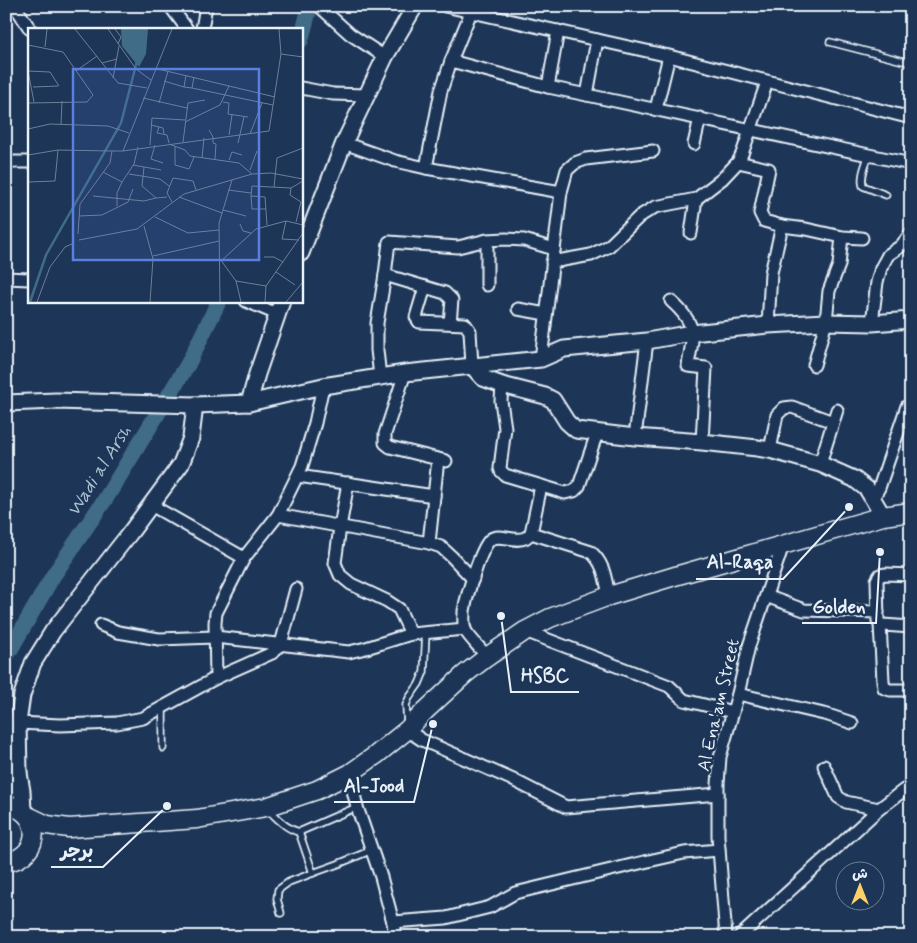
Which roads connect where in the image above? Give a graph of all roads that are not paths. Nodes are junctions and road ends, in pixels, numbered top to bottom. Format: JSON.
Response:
{"nodes":[{"id":1,"x":170,"y":6,"type":"edge"},
{"id":2,"x":206,"y":6,"type":"edge"},
{"id":3,"x":319,"y":6,"type":"edge"},
{"id":4,"x":415,"y":6,"type":"edge"},
{"id":5,"x":445,"y":6,"type":"edge"},
{"id":6,"x":17,"y":7,"type":"edge"},
{"id":7,"x":470,"y":12,"type":"junction"},
{"id":8,"x":29,"y":28,"type":"edge"},
{"id":9,"x":186,"y":28,"type":"edge"},
{"id":10,"x":202,"y":28,"type":"edge"},
{"id":11,"x":558,"y":31,"type":"junction"},
{"id":12,"x":597,"y":40,"type":"junction"},
{"id":13,"x":830,"y":42,"type":"dead end"},
{"id":14,"x":669,"y":56,"type":"junction"},
{"id":15,"x":385,"y":57,"type":"junction"},
{"id":16,"x":451,"y":61,"type":"junction"},
{"id":17,"x":911,"y":63,"type":"edge"},
{"id":18,"x":767,"y":82,"type":"junction"},
{"id":19,"x":548,"y":87,"type":"junction"},
{"id":20,"x":302,"y":88,"type":"edge"},
{"id":21,"x":587,"y":95,"type":"junction"},
{"id":22,"x":366,"y":96,"type":"junction"},
{"id":23,"x":656,"y":109,"type":"junction"},
{"id":24,"x":700,"y":118,"type":"junction"},
{"id":25,"x":911,"y":118,"type":"edge"},
{"id":26,"x":752,"y":129,"type":"junction"},
{"id":27,"x":344,"y":143,"type":"junction"},
{"id":28,"x":694,"y":144,"type":"dead end"},
{"id":29,"x":653,"y":151,"type":"dead end"},
{"id":30,"x":869,"y":154,"type":"junction"},
{"id":31,"x":6,"y":162,"type":"edge"},
{"id":32,"x":28,"y":162,"type":"edge"},
{"id":33,"x":738,"y":162,"type":"junction"},
{"id":34,"x":911,"y":164,"type":"edge"},
{"id":35,"x":426,"y":168,"type":"junction"},
{"id":36,"x":561,"y":192,"type":"junction"},
{"id":37,"x":886,"y":194,"type":"dead end"},
{"id":38,"x":696,"y":199,"type":"junction"},
{"id":39,"x":782,"y":226,"type":"junction"},
{"id":40,"x":690,"y":233,"type":"dead end"},
{"id":41,"x":911,"y":233,"type":"edge"},
{"id":42,"x":842,"y":238,"type":"junction"},
{"id":43,"x":862,"y":238,"type":"dead end"},
{"id":44,"x":487,"y":240,"type":"junction"},
{"id":45,"x":554,"y":249,"type":"junction"},
{"id":46,"x":302,"y":250,"type":"edge"},
{"id":47,"x":552,"y":262,"type":"junction"},
{"id":48,"x":385,"y":274,"type":"junction"},
{"id":49,"x":6,"y":278,"type":"edge"},
{"id":50,"x":28,"y":278,"type":"edge"},
{"id":51,"x":487,"y":285,"type":"dead end"},
{"id":52,"x":424,"y":287,"type":"junction"},
{"id":53,"x":670,"y":301,"type":"dead end"},
{"id":54,"x":252,"y":302,"type":"edge"},
{"id":55,"x":280,"y":307,"type":"edge"},
{"id":56,"x":518,"y":309,"type":"dead end"},
{"id":57,"x":546,"y":314,"type":"junction"},
{"id":58,"x":911,"y":320,"type":"edge"},
{"id":59,"x":826,"y":322,"type":"junction"},
{"id":60,"x":450,"y":323,"type":"junction"},
{"id":61,"x":872,"y":323,"type":"junction"},
{"id":62,"x":768,"y":325,"type":"junction"},
{"id":63,"x":692,"y":333,"type":"junction"},
{"id":64,"x":647,"y":341,"type":"junction"},
{"id":65,"x":541,"y":359,"type":"junction"},
{"id":66,"x":814,"y":365,"type":"dead end"},
{"id":67,"x":472,"y":366,"type":"junction"},
{"id":68,"x":405,"y":372,"type":"junction"},
{"id":69,"x":380,"y":376,"type":"junction"},
{"id":70,"x":502,"y":385,"type":"junction"},
{"id":71,"x":323,"y":386,"type":"junction"},
{"id":72,"x":249,"y":402,"type":"junction"},
{"id":73,"x":6,"y":403,"type":"edge"},
{"id":74,"x":195,"y":405,"type":"junction"},
{"id":75,"x":907,"y":406,"type":"dead end"},
{"id":76,"x":837,"y":410,"type":"dead end"},
{"id":77,"x":833,"y":422,"type":"junction"},
{"id":78,"x":597,"y":433,"type":"junction"},
{"id":79,"x":635,"y":437,"type":"junction"},
{"id":80,"x":702,"y":442,"type":"junction"},
{"id":81,"x":770,"y":450,"type":"junction"},
{"id":82,"x":820,"y":464,"type":"junction"},
{"id":83,"x":298,"y":476,"type":"junction"},
{"id":84,"x":348,"y":483,"type":"junction"},
{"id":85,"x":541,"y":486,"type":"junction"},
{"id":86,"x":434,"y":496,"type":"junction"},
{"id":87,"x":873,"y":498,"type":"junction"},
{"id":88,"x":151,"y":505,"type":"junction"},
{"id":89,"x":911,"y":512,"type":"edge"},
{"id":90,"x":278,"y":515,"type":"junction"},
{"id":91,"x":883,"y":516,"type":"junction"},
{"id":92,"x":340,"y":527,"type":"junction"},
{"id":93,"x":531,"y":533,"type":"junction"},
{"id":94,"x":429,"y":543,"type":"junction"},
{"id":95,"x":783,"y":545,"type":"junction"},
{"id":96,"x":244,"y":558,"type":"junction"},
{"id":97,"x":911,"y":575,"type":"edge"},
{"id":98,"x":473,"y":579,"type":"junction"},
{"id":99,"x":296,"y":590,"type":"dead end"},
{"id":100,"x":609,"y":596,"type":"junction"},
{"id":101,"x":766,"y":596,"type":"junction"},
{"id":102,"x":878,"y":612,"type":"junction"},
{"id":103,"x":880,"y":624,"type":"junction"},
{"id":104,"x":101,"y":625,"type":"dead end"},
{"id":105,"x":911,"y":627,"type":"edge"},
{"id":106,"x":465,"y":629,"type":"junction"},
{"id":107,"x":525,"y":631,"type":"junction"},
{"id":108,"x":426,"y":632,"type":"junction"},
{"id":109,"x":411,"y":634,"type":"junction"},
{"id":110,"x":215,"y":637,"type":"junction"},
{"id":111,"x":281,"y":644,"type":"junction"},
{"id":112,"x":487,"y":657,"type":"junction"},
{"id":113,"x":216,"y":678,"type":"junction"},
{"id":114,"x":911,"y":690,"type":"edge"},
{"id":115,"x":738,"y":694,"type":"junction"},
{"id":116,"x":163,"y":707,"type":"junction"},
{"id":117,"x":733,"y":712,"type":"junction"},
{"id":118,"x":18,"y":723,"type":"junction"},
{"id":119,"x":852,"y":723,"type":"dead end"},
{"id":120,"x":407,"y":730,"type":"junction"},
{"id":121,"x":163,"y":748,"type":"dead end"},
{"id":122,"x":824,"y":766,"type":"dead end"},
{"id":123,"x":19,"y":773,"type":"junction"},
{"id":124,"x":349,"y":774,"type":"junction"},
{"id":125,"x":911,"y":787,"type":"edge"},
{"id":126,"x":718,"y":794,"type":"junction"},
{"id":127,"x":6,"y":795,"type":"edge"},
{"id":128,"x":6,"y":805,"type":"edge"},
{"id":129,"x":266,"y":807,"type":"junction"},
{"id":130,"x":357,"y":807,"type":"junction"},
{"id":131,"x":879,"y":809,"type":"junction"},
{"id":132,"x":26,"y":814,"type":"junction"},
{"id":133,"x":68,"y":828,"type":"junction"},
{"id":134,"x":299,"y":832,"type":"junction"},
{"id":135,"x":32,"y":844,"type":"junction"},
{"id":136,"x":372,"y":850,"type":"junction"},
{"id":137,"x":719,"y":850,"type":"junction"},
{"id":138,"x":6,"y":862,"type":"edge"},
{"id":139,"x":313,"y":873,"type":"junction"},
{"id":140,"x":282,"y":913,"type":"dead end"},
{"id":141,"x":393,"y":922,"type":"junction"},
{"id":142,"x":395,"y":937,"type":"edge"},
{"id":143,"x":726,"y":937,"type":"edge"},
{"id":144,"x":739,"y":937,"type":"edge"}],
"edges":[{"from":1,"to":9,"type":"street"},
{"from":2,"to":10,"type":"street"},
{"from":3,"to":15,"type":"street"},
{"from":4,"to":15,"type":"street"},
{"from":5,"to":7,"type":"street"},
{"from":6,"to":8,"type":"street"},
{"from":7,"to":11,"type":"street"},
{"from":7,"to":16,"type":"street"},
{"from":11,"to":12,"type":"street"},
{"from":11,"to":19,"type":"street"},
{"from":12,"to":14,"type":"street"},
{"from":12,"to":21,"type":"street"},
{"from":13,"to":17,"type":"lane"},
{"from":14,"to":18,"type":"street"},
{"from":14,"to":23,"type":"street"},
{"from":15,"to":22,"type":"street"},
{"from":16,"to":19,"type":"street"},
{"from":16,"to":35,"type":"street"},
{"from":18,"to":25,"type":"street"},
{"from":18,"to":26,"type":"street"},
{"from":19,"to":21,"type":"street"},
{"from":20,"to":22,"type":"street"},
{"from":21,"to":23,"type":"street"},
{"from":22,"to":27,"type":"street"},
{"from":23,"to":24,"type":"street"},
{"from":24,"to":26,"type":"street"},
{"from":24,"to":28,"type":"street"},
{"from":26,"to":30,"type":"street"},
{"from":26,"to":33,"type":"street"},
{"from":27,"to":35,"type":"street"},
{"from":27,"to":46,"type":"street"},
{"from":29,"to":36,"type":"street"},
{"from":30,"to":34,"type":"street"},
{"from":30,"to":37,"type":"lane"},
{"from":31,"to":32,"type":"street"},
{"from":33,"to":38,"type":"street"},
{"from":33,"to":39,"type":"street"},
{"from":35,"to":36,"type":"street"},
{"from":36,"to":45,"type":"street"},
{"from":38,"to":40,"type":"street"},
{"from":38,"to":47,"type":"street"},
{"from":39,"to":42,"type":"street"},
{"from":39,"to":62,"type":"street"},
{"from":41,"to":61,"type":"street"},
{"from":42,"to":43,"type":"street"},
{"from":42,"to":59,"type":"street"},
{"from":44,"to":45,"type":"street"},
{"from":44,"to":48,"type":"street"},
{"from":44,"to":51,"type":"street"},
{"from":45,"to":47,"type":"street"},
{"from":47,"to":57,"type":"street"},
{"from":48,"to":52,"type":"street"},
{"from":48,"to":69,"type":"street"},
{"from":49,"to":50,"type":"street"},
{"from":52,"to":60,"type":"street"},
{"from":52,"to":60,"type":"street"},
{"from":53,"to":63,"type":"street"},
{"from":54,"to":55,"type":"street"},
{"from":55,"to":72,"type":"street"},
{"from":56,"to":57,"type":"street"},
{"from":57,"to":65,"type":"street"},
{"from":58,"to":61,"type":"street"},
{"from":59,"to":61,"type":"street"},
{"from":59,"to":62,"type":"street"},
{"from":59,"to":66,"type":"street"},
{"from":60,"to":67,"type":"street"},
{"from":62,"to":63,"type":"street"},
{"from":63,"to":64,"type":"street"},
{"from":63,"to":80,"type":"street"},
{"from":64,"to":65,"type":"street"},
{"from":64,"to":79,"type":"street"},
{"from":65,"to":67,"type":"street"},
{"from":67,"to":68,"type":"street"},
{"from":67,"to":70,"type":"street"},
{"from":68,"to":69,"type":"street"},
{"from":68,"to":86,"type":"street"},
{"from":69,"to":71,"type":"street"},
{"from":70,"to":78,"type":"street"},
{"from":70,"to":85,"type":"street"},
{"from":71,"to":72,"type":"street"},
{"from":71,"to":83,"type":"street"},
{"from":72,"to":74,"type":"street"},
{"from":73,"to":74,"type":"street"},
{"from":74,"to":88,"type":"street"},
{"from":75,"to":87,"type":"street"},
{"from":76,"to":77,"type":"street"},
{"from":77,"to":81,"type":"street"},
{"from":77,"to":82,"type":"street"},
{"from":78,"to":79,"type":"street"},
{"from":78,"to":85,"type":"street"},
{"from":79,"to":80,"type":"street"},
{"from":80,"to":81,"type":"street"},
{"from":81,"to":82,"type":"street"},
{"from":82,"to":87,"type":"street"},
{"from":83,"to":84,"type":"street"},
{"from":83,"to":90,"type":"street"},
{"from":84,"to":86,"type":"street"},
{"from":84,"to":92,"type":"street"},
{"from":85,"to":93,"type":"street"},
{"from":86,"to":94,"type":"street"},
{"from":87,"to":91,"type":"street"},
{"from":88,"to":96,"type":"street"},
{"from":88,"to":118,"type":"street"},
{"from":89,"to":91,"type":"main road"},
{"from":90,"to":92,"type":"street"},
{"from":90,"to":96,"type":"street"},
{"from":91,"to":95,"type":"main road"},
{"from":92,"to":94,"type":"street"},
{"from":92,"to":109,"type":"street"},
{"from":93,"to":98,"type":"street"},
{"from":93,"to":100,"type":"street"},
{"from":94,"to":98,"type":"street"},
{"from":95,"to":100,"type":"main road"},
{"from":95,"to":101,"type":"street","name":"Al Ena'am Street"},
{"from":96,"to":110,"type":"street"},
{"from":97,"to":102,"type":"street"},
{"from":98,"to":106,"type":"street"},
{"from":99,"to":111,"type":"street"},
{"from":100,"to":107,"type":"main road"},
{"from":101,"to":102,"type":"street"},
{"from":101,"to":115,"type":"street","name":"Al Ena'am Street"},
{"from":102,"to":103,"type":"street"},
{"from":103,"to":105,"type":"street"},
{"from":103,"to":114,"type":"street"},
{"from":104,"to":110,"type":"street"},
{"from":106,"to":108,"type":"street"},
{"from":106,"to":112,"type":"street"},
{"from":107,"to":112,"type":"main road"},
{"from":107,"to":117,"type":"street"},
{"from":108,"to":109,"type":"street"},
{"from":108,"to":120,"type":"lane"},
{"from":109,"to":111,"type":"street"},
{"from":110,"to":111,"type":"street"},
{"from":110,"to":113,"type":"street"},
{"from":111,"to":113,"type":"street"},
{"from":112,"to":120,"type":"main road"},
{"from":113,"to":116,"type":"street"},
{"from":115,"to":117,"type":"street","name":"Al Ena'am Street"},
{"from":115,"to":119,"type":"street"},
{"from":116,"to":118,"type":"street"},
{"from":116,"to":121,"type":"lane"},
{"from":117,"to":126,"type":"street","name":"Al Ena'am Street"},
{"from":118,"to":123,"type":"street"},
{"from":120,"to":124,"type":"main road"},
{"from":120,"to":126,"type":"street"},
{"from":122,"to":131,"type":"street"},
{"from":123,"to":127,"type":"street"},
{"from":123,"to":132,"type":"street"},
{"from":124,"to":129,"type":"main road"},
{"from":124,"to":130,"type":"street"},
{"from":125,"to":131,"type":"street"},
{"from":126,"to":137,"type":"street","name":"Al Ena'am Street"},
{"from":128,"to":132,"type":"main road"},
{"from":129,"to":133,"type":"main road"},
{"from":129,"to":134,"type":"lane"},
{"from":130,"to":134,"type":"lane"},
{"from":130,"to":136,"type":"street"},
{"from":131,"to":144,"type":"street"},
{"from":132,"to":133,"type":"main road"},
{"from":132,"to":135,"type":"main road"},
{"from":133,"to":135,"type":"main road"},
{"from":134,"to":139,"type":"lane"},
{"from":135,"to":138,"type":"main road"},
{"from":136,"to":139,"type":"lane"},
{"from":136,"to":141,"type":"street"},
{"from":137,"to":141,"type":"street"},
{"from":137,"to":143,"type":"street","name":"Al Ena'am Street"},
{"from":139,"to":140,"type":"lane"},
{"from":141,"to":142,"type":"street"}]}
